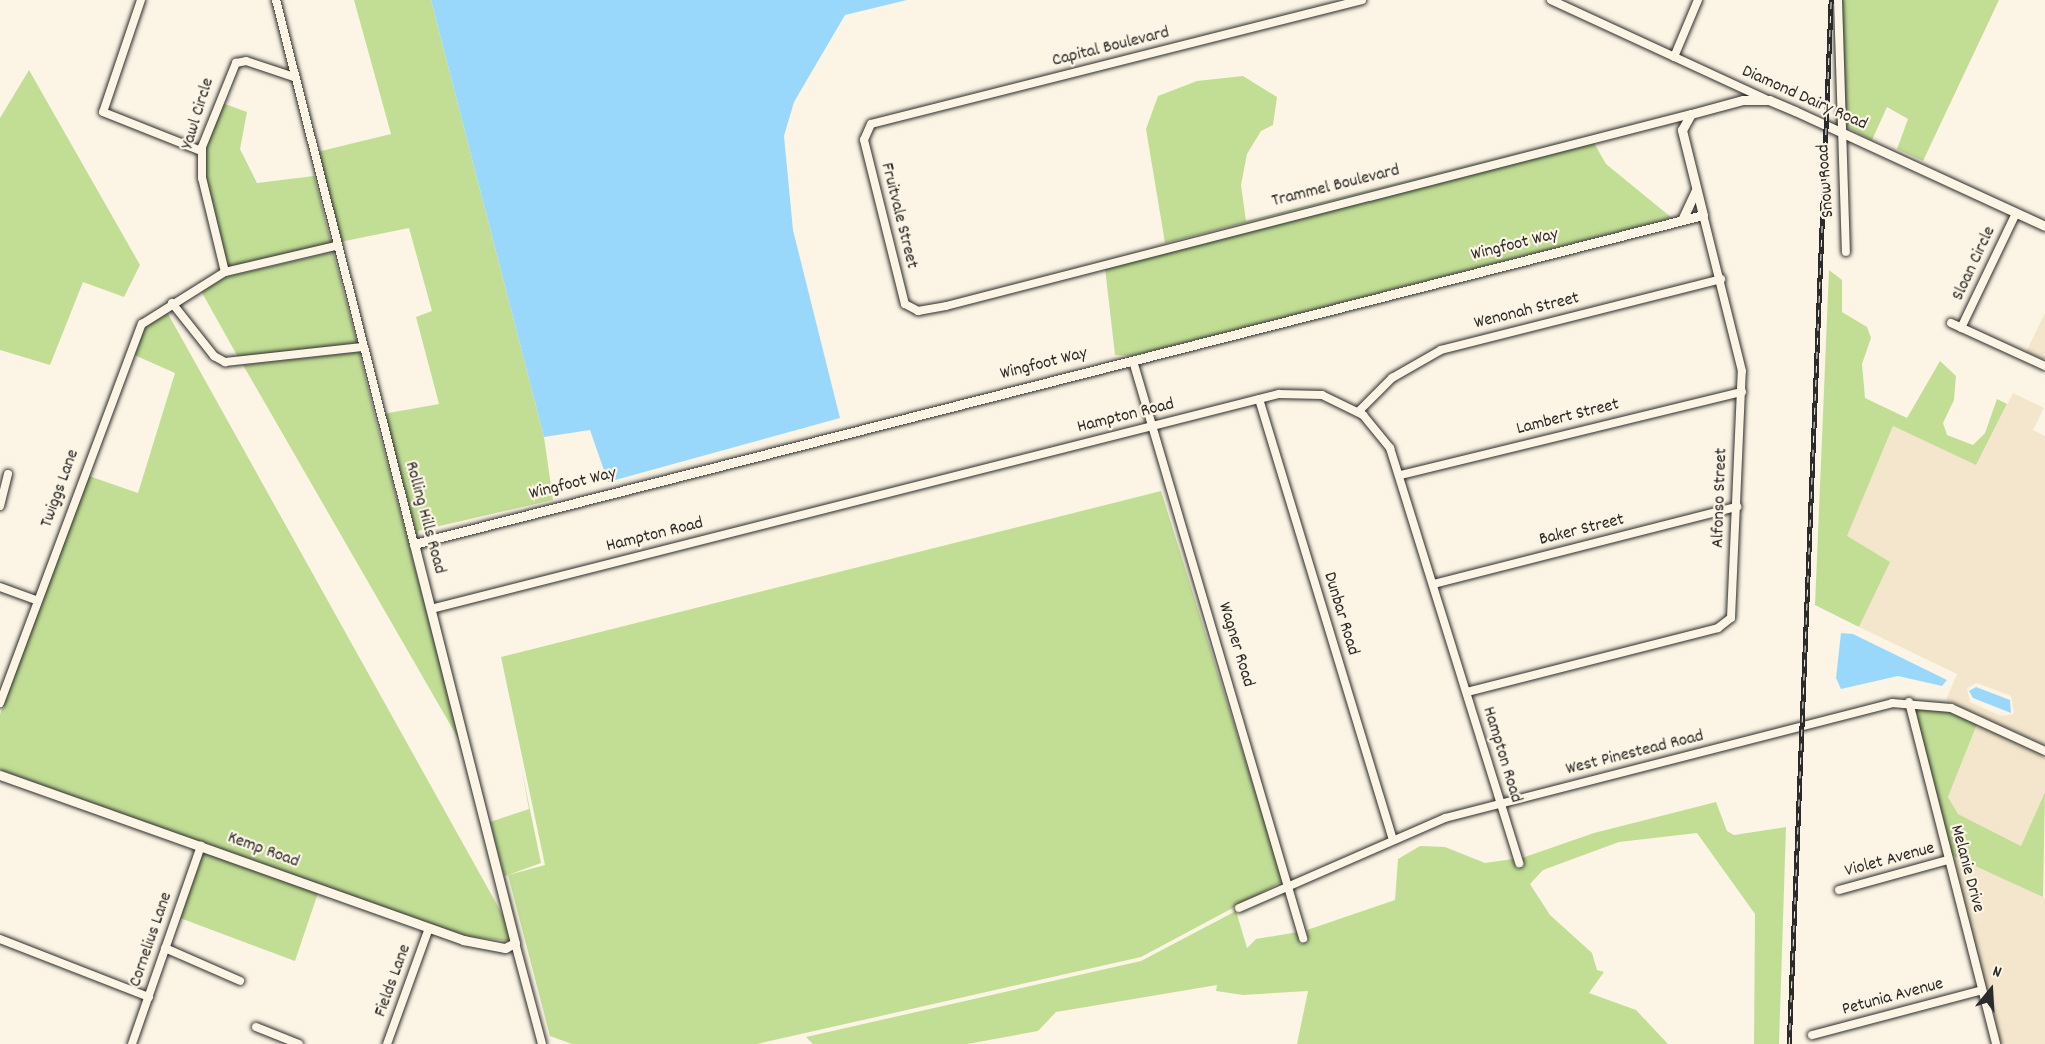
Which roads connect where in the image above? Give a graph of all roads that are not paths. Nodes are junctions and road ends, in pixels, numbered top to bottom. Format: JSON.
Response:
{"nodes":[{"id":1,"x":141,"y":0,"type":"edge"},
{"id":2,"x":276,"y":0,"type":"edge"},
{"id":3,"x":1362,"y":0,"type":"edge"},
{"id":4,"x":1551,"y":0,"type":"edge"},
{"id":5,"x":1698,"y":0,"type":"edge"},
{"id":6,"x":1838,"y":0,"type":"edge"},
{"id":7,"x":1674,"y":57,"type":"junction"},
{"id":8,"x":294,"y":77,"type":"junction"},
{"id":9,"x":1769,"y":100,"type":"junction"},
{"id":10,"x":1691,"y":114,"type":"junction"},
{"id":11,"x":869,"y":126,"type":"joint"},
{"id":12,"x":1839,"y":131,"type":"junction"},
{"id":13,"x":201,"y":151,"type":"junction"},
{"id":14,"x":1696,"y":190,"type":"junction"},
{"id":15,"x":2016,"y":213,"type":"junction"},
{"id":16,"x":1703,"y":215,"type":"junction"},
{"id":17,"x":1682,"y":220,"type":"junction"},
{"id":18,"x":2045,"y":226,"type":"edge"},
{"id":19,"x":336,"y":246,"type":"junction"},
{"id":20,"x":1846,"y":252,"type":"dead end"},
{"id":21,"x":225,"y":272,"type":"junction"},
{"id":22,"x":1721,"y":279,"type":"junction"},
{"id":23,"x":172,"y":303,"type":"junction"},
{"id":24,"x":913,"y":310,"type":"joint"},
{"id":25,"x":1951,"y":323,"type":"dead end"},
{"id":26,"x":1961,"y":328,"type":"junction"},
{"id":27,"x":362,"y":347,"type":"junction"},
{"id":28,"x":1133,"y":361,"type":"junction"},
{"id":29,"x":2045,"y":366,"type":"edge"},
{"id":30,"x":1742,"y":392,"type":"junction"},
{"id":31,"x":1259,"y":399,"type":"junction"},
{"id":32,"x":1359,"y":411,"type":"junction"},
{"id":33,"x":1153,"y":426,"type":"junction"},
{"id":34,"x":8,"y":474,"type":"dead end"},
{"id":35,"x":1401,"y":475,"type":"junction"},
{"id":36,"x":0,"y":506,"type":"edge"},
{"id":37,"x":1737,"y":507,"type":"junction"},
{"id":38,"x":414,"y":544,"type":"junction"},
{"id":39,"x":1434,"y":584,"type":"junction"},
{"id":40,"x":0,"y":586,"type":"edge"},
{"id":41,"x":36,"y":600,"type":"junction"},
{"id":42,"x":431,"y":609,"type":"junction"},
{"id":43,"x":1467,"y":692,"type":"junction"},
{"id":44,"x":1909,"y":702,"type":"junction"},
{"id":45,"x":0,"y":703,"type":"edge"},
{"id":46,"x":2045,"y":751,"type":"edge"},
{"id":47,"x":0,"y":775,"type":"edge"},
{"id":48,"x":1501,"y":803,"type":"junction"},
{"id":49,"x":1392,"y":837,"type":"junction"},
{"id":50,"x":201,"y":846,"type":"junction"},
{"id":51,"x":1948,"y":860,"type":"junction"},
{"id":52,"x":1519,"y":863,"type":"dead end"},
{"id":53,"x":1291,"y":883,"type":"junction"},
{"id":54,"x":1839,"y":890,"type":"dead end"},
{"id":55,"x":1239,"y":908,"type":"dead end"},
{"id":56,"x":429,"y":928,"type":"junction"},
{"id":57,"x":1304,"y":938,"type":"dead end"},
{"id":58,"x":0,"y":939,"type":"edge"},
{"id":59,"x":515,"y":943,"type":"junction"},
{"id":60,"x":165,"y":948,"type":"junction"},
{"id":61,"x":240,"y":981,"type":"dead end"},
{"id":62,"x":1982,"y":990,"type":"junction"},
{"id":63,"x":148,"y":997,"type":"junction"},
{"id":64,"x":256,"y":1027,"type":"dead end"},
{"id":65,"x":1812,"y":1035,"type":"dead end"},
{"id":66,"x":132,"y":1044,"type":"edge"},
{"id":67,"x":298,"y":1044,"type":"edge"},
{"id":68,"x":387,"y":1044,"type":"edge"},
{"id":69,"x":542,"y":1044,"type":"edge"},
{"id":70,"x":1996,"y":1044,"type":"edge"}],
"edges":[{"from":1,"to":13,"type":"street"},
{"from":2,"to":8,"type":"street","name":"Rolling Hills Road"},
{"from":3,"to":11,"type":"street","name":"Capital Boulevard"},
{"from":4,"to":7,"type":"street","name":"Diamond Dairy Road"},
{"from":5,"to":7,"type":"street"},
{"from":6,"to":12,"type":"street","name":"Snow Road"},
{"from":7,"to":9,"type":"street","name":"Diamond Dairy Road"},
{"from":8,"to":13,"type":"street","name":"Yawl Circle"},
{"from":8,"to":19,"type":"street","name":"Rolling Hills Road"},
{"from":9,"to":10,"type":"street","name":"Trammel Boulevard"},
{"from":9,"to":12,"type":"street","name":"Diamond Dairy Road"},
{"from":10,"to":14,"type":"street","name":"Alfonso Street"},
{"from":10,"to":24,"type":"street","name":"Trammel Boulevard"},
{"from":11,"to":24,"type":"street","name":"Fruitvale Street"},
{"from":12,"to":15,"type":"street","name":"Diamond Dairy Road"},
{"from":12,"to":20,"type":"street","name":"Snow Road"},
{"from":13,"to":21,"type":"street","name":"Yawl Circle"},
{"from":14,"to":16,"type":"street","name":"Alfonso Street"},
{"from":14,"to":17,"type":"street"},
{"from":15,"to":18,"type":"street","name":"Diamond Dairy Road"},
{"from":15,"to":26,"type":"street","name":"Sloan Circle"},
{"from":16,"to":17,"type":"street","name":"Wingfoot Way"},
{"from":16,"to":22,"type":"street","name":"Alfonso Street"},
{"from":17,"to":28,"type":"street","name":"Wingfoot Way"},
{"from":19,"to":21,"type":"street"},
{"from":19,"to":27,"type":"street","name":"Rolling Hills Road"},
{"from":21,"to":23,"type":"street"},
{"from":22,"to":30,"type":"street","name":"Alfonso Street"},
{"from":22,"to":32,"type":"street","name":"Wenonah Street"},
{"from":23,"to":27,"type":"street"},
{"from":23,"to":41,"type":"street","name":"Twiggs Lane"},
{"from":25,"to":26,"type":"street","name":"Sloan Circle"},
{"from":26,"to":29,"type":"street","name":"Sloan Circle"},
{"from":27,"to":38,"type":"street","name":"Rolling Hills Road"},
{"from":28,"to":33,"type":"street","name":"Wagner Road"},
{"from":28,"to":38,"type":"street","name":"Wingfoot Way"},
{"from":30,"to":35,"type":"street","name":"Lambert Street"},
{"from":30,"to":37,"type":"street","name":"Alfonso Street"},
{"from":31,"to":32,"type":"street","name":"Hampton Road"},
{"from":31,"to":33,"type":"street","name":"Hampton Road"},
{"from":31,"to":49,"type":"street","name":"Dunbar Road"},
{"from":32,"to":35,"type":"street","name":"Hampton Road"},
{"from":33,"to":42,"type":"street","name":"Hampton Road"},
{"from":33,"to":53,"type":"street","name":"Wagner Road"},
{"from":34,"to":36,"type":"street"},
{"from":35,"to":39,"type":"street","name":"Hampton Road"},
{"from":37,"to":39,"type":"street","name":"Baker Street"},
{"from":37,"to":43,"type":"street","name":"Alfonso Street"},
{"from":38,"to":42,"type":"street","name":"Rolling Hills Road"},
{"from":39,"to":43,"type":"street","name":"Hampton Road"},
{"from":40,"to":41,"type":"street"},
{"from":41,"to":45,"type":"street","name":"Twiggs Lane"},
{"from":42,"to":59,"type":"street","name":"Rolling Hills Road"},
{"from":43,"to":48,"type":"street","name":"Hampton Road"},
{"from":44,"to":46,"type":"street","name":"West Pinestead Road"},
{"from":44,"to":48,"type":"street","name":"West Pinestead Road"},
{"from":44,"to":51,"type":"street","name":"Melanie Drive"},
{"from":47,"to":50,"type":"street","name":"Kemp Road"},
{"from":48,"to":49,"type":"street","name":"West Pinestead Road"},
{"from":48,"to":52,"type":"street","name":"Hampton Road"},
{"from":49,"to":53,"type":"street","name":"West Pinestead Road"},
{"from":50,"to":56,"type":"street","name":"Kemp Road"},
{"from":50,"to":60,"type":"street","name":"Cornelius Lane"},
{"from":51,"to":54,"type":"street","name":"Violet Avenue"},
{"from":51,"to":62,"type":"street","name":"Melanie Drive"},
{"from":53,"to":55,"type":"street","name":"West Pinestead Road"},
{"from":53,"to":57,"type":"street","name":"Wagner Road"},
{"from":56,"to":59,"type":"street","name":"Kemp Road"},
{"from":56,"to":68,"type":"street","name":"Fields Lane"},
{"from":58,"to":63,"type":"street"},
{"from":59,"to":69,"type":"street","name":"Rolling Hills Road"},
{"from":60,"to":61,"type":"street"},
{"from":60,"to":63,"type":"street","name":"Cornelius Lane"},
{"from":62,"to":65,"type":"street","name":"Petunia Avenue"},
{"from":62,"to":70,"type":"street","name":"Melanie Drive"},
{"from":63,"to":66,"type":"street","name":"Cornelius Lane"},
{"from":64,"to":67,"type":"street"}]}
